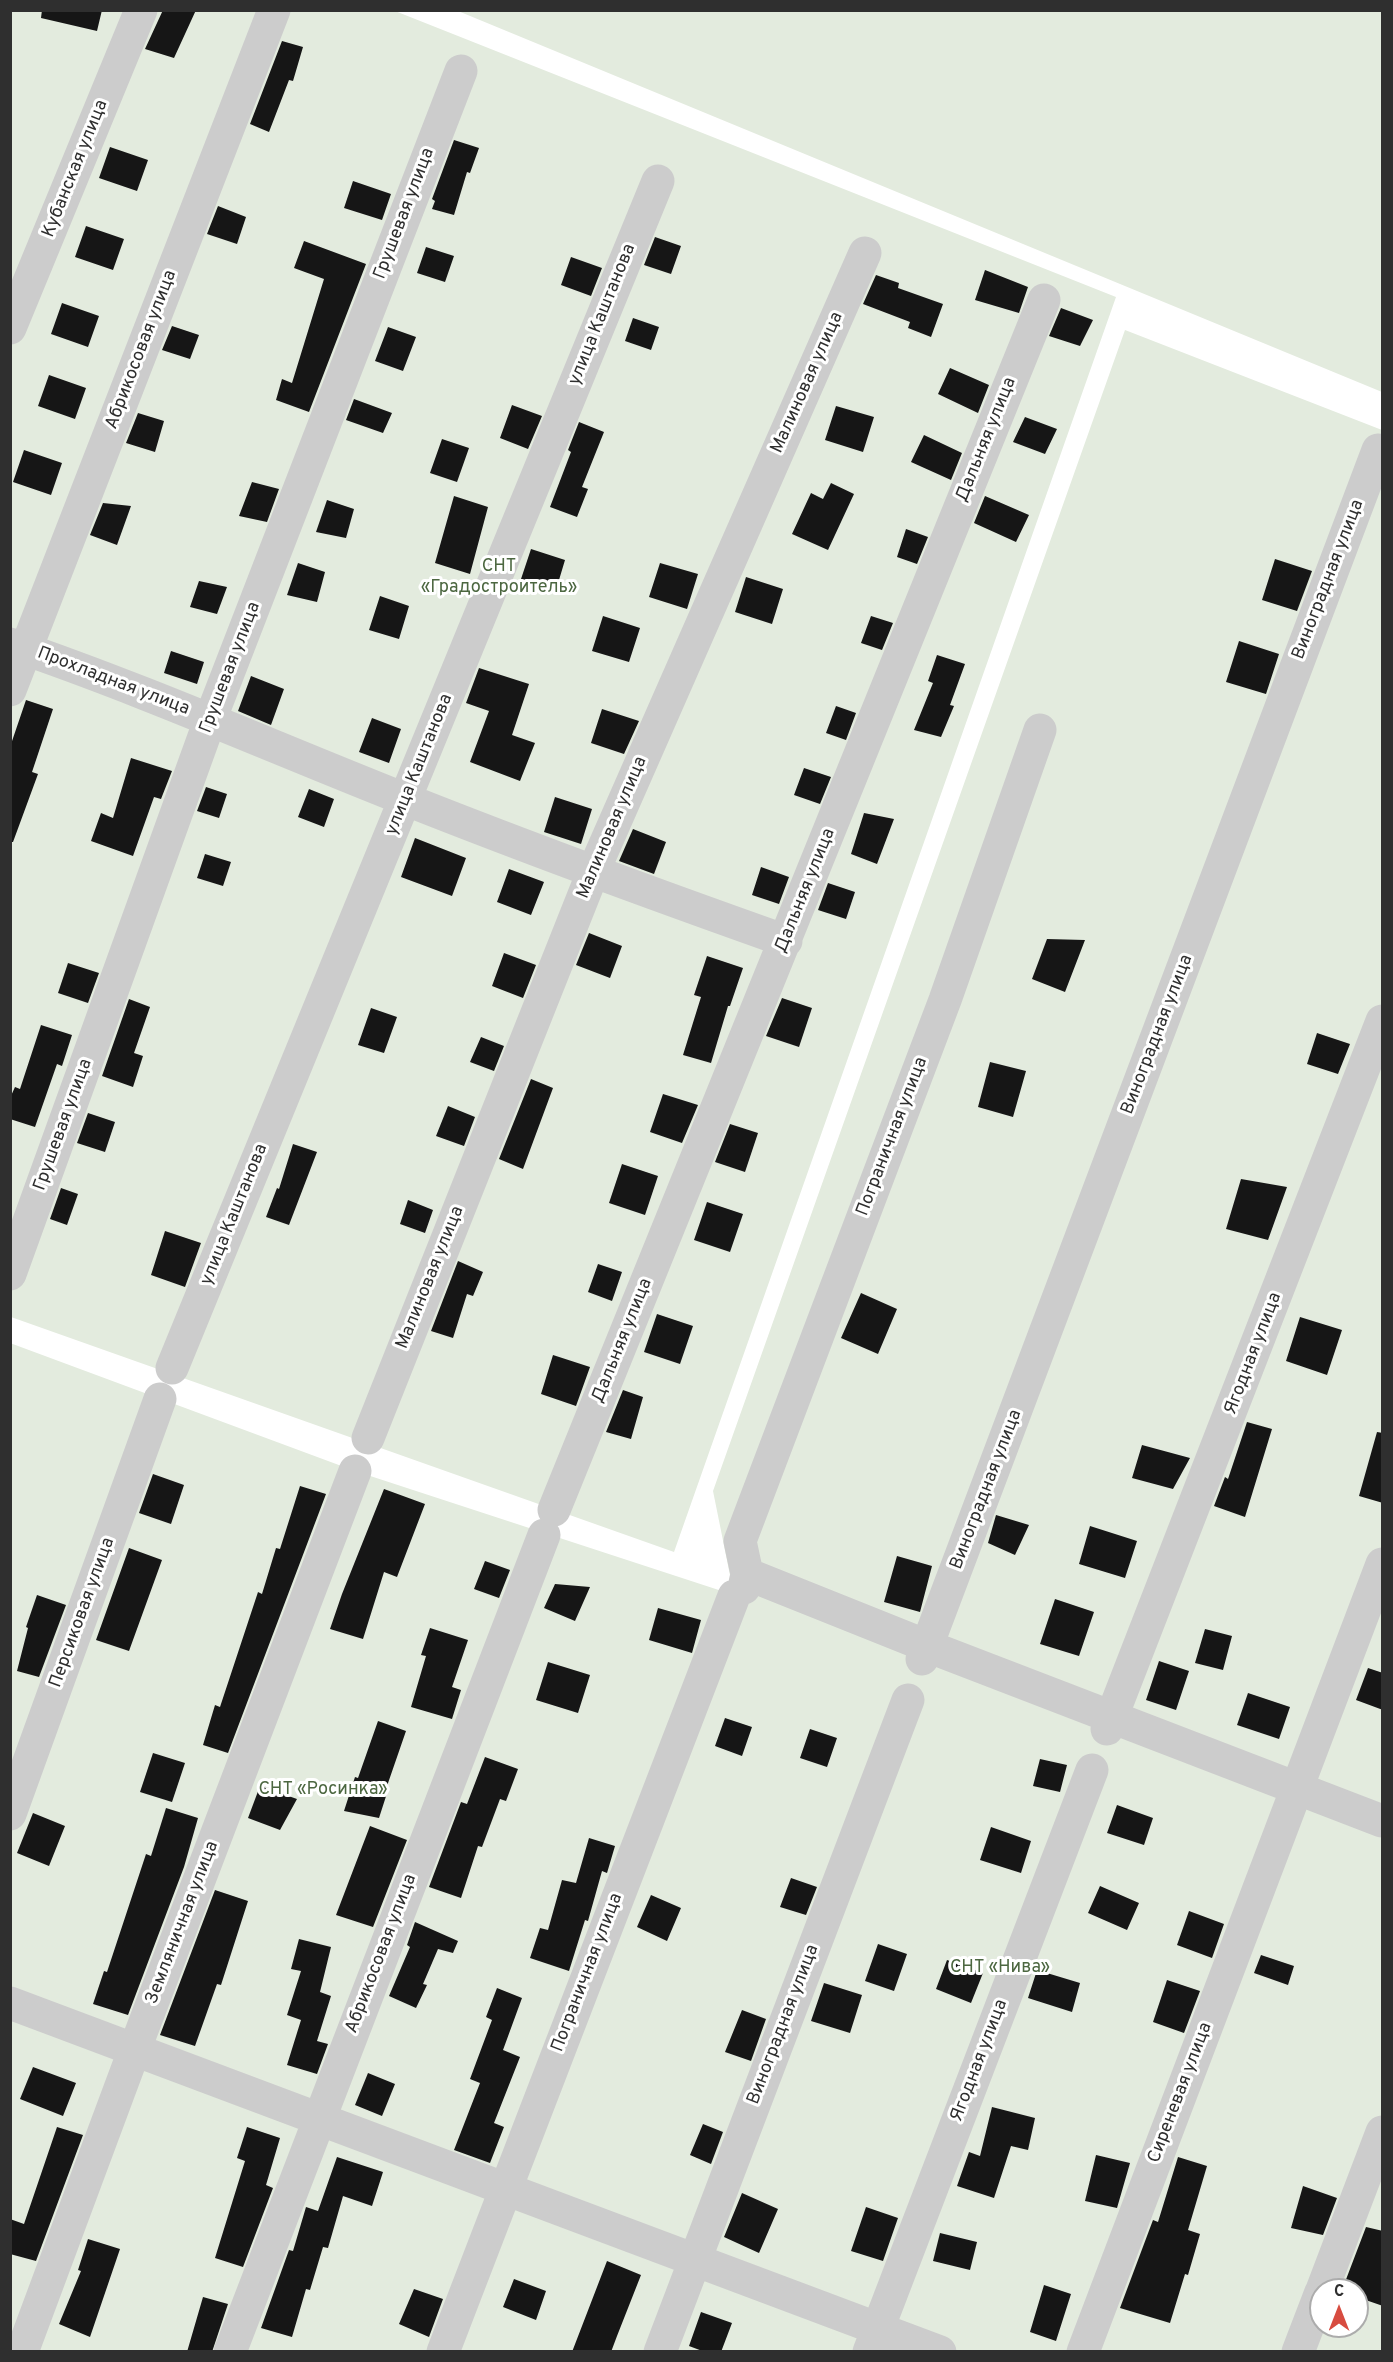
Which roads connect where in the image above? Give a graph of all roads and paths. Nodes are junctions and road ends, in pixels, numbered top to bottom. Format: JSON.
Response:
{"nodes":[{"id":1,"x":141,"y":10,"type":"edge"},
{"id":2,"x":274,"y":10,"type":"edge"},
{"id":3,"x":461,"y":71,"type":"dead end"},
{"id":4,"x":658,"y":181,"type":"dead end"},
{"id":5,"x":865,"y":253,"type":"dead end"},
{"id":6,"x":1044,"y":300,"type":"dead end"},
{"id":7,"x":10,"y":328,"type":"edge"},
{"id":8,"x":1378,"y":450,"type":"dead end"},
{"id":9,"x":18,"y":646,"type":"edge"},
{"id":10,"x":10,"y":690,"type":"edge"},
{"id":11,"x":210,"y":720,"type":"junction"},
{"id":12,"x":1040,"y":730,"type":"dead end"},
{"id":13,"x":406,"y":800,"type":"junction"},
{"id":14,"x":593,"y":872,"type":"junction"},
{"id":15,"x":786,"y":941,"type":"junction"},
{"id":16,"x":1383,"y":1021,"type":"edge"},
{"id":17,"x":11,"y":1272,"type":"edge"},
{"id":18,"x":176,"y":1358,"type":"dead end"},
{"id":19,"x":158,"y":1406,"type":"dead end"},
{"id":20,"x":373,"y":1424,"type":"dead end"},
{"id":21,"x":351,"y":1483,"type":"dead end"},
{"id":22,"x":550,"y":1521,"type":"joint"},
{"id":23,"x":1383,"y":1564,"type":"edge"},
{"id":24,"x":742,"y":1586,"type":"junction"},
{"id":25,"x":929,"y":1642,"type":"junction"},
{"id":26,"x":908,"y":1700,"type":"dead end"},
{"id":27,"x":1109,"y":1723,"type":"junction"},
{"id":28,"x":1092,"y":1770,"type":"dead end"},
{"id":29,"x":1303,"y":1775,"type":"junction"},
{"id":30,"x":10,"y":1814,"type":"edge"},
{"id":31,"x":1383,"y":1821,"type":"edge"},
{"id":32,"x":10,"y":2003,"type":"edge"},
{"id":33,"x":134,"y":2051,"type":"junction"},
{"id":34,"x":319,"y":2118,"type":"junction"},
{"id":35,"x":1383,"y":2132,"type":"edge"},
{"id":36,"x":505,"y":2188,"type":"junction"},
{"id":37,"x":694,"y":2260,"type":"junction"},
{"id":38,"x":1326,"y":2278,"type":"edge"},
{"id":39,"x":1309,"y":2323,"type":"edge"},
{"id":40,"x":873,"y":2340,"type":"edge"},
{"id":41,"x":22,"y":2352,"type":"edge"},
{"id":42,"x":230,"y":2352,"type":"edge"},
{"id":43,"x":442,"y":2352,"type":"edge"},
{"id":44,"x":660,"y":2352,"type":"edge"},
{"id":45,"x":940,"y":2352,"type":"edge"},
{"id":46,"x":1083,"y":2352,"type":"edge"},
{"id":47,"x":1298,"y":2352,"type":"edge"}],
"edges":[{"from":1,"to":7,"type":"street","name":"Кубанская улица"},
{"from":2,"to":9,"type":"street","name":"Абрикосовая улица"},
{"from":3,"to":11,"type":"street","name":"Грушевая улица"},
{"from":4,"to":13,"type":"street","name":"улица Каштанова"},
{"from":5,"to":14,"type":"street","name":"Малиновая улица"},
{"from":6,"to":15,"type":"street","name":"Дальняя улица"},
{"from":8,"to":25,"type":"street","name":"Виноградная улица"},
{"from":9,"to":10,"type":"street","name":"Абрикосовая улица"},
{"from":9,"to":11,"type":"street","name":"Прохладная улица"},
{"from":11,"to":13,"type":"street","name":"Прохладная улица"},
{"from":11,"to":17,"type":"street","name":"Грушевая улица"},
{"from":12,"to":24,"type":"street","name":"Пограничная улица"},
{"from":13,"to":14,"type":"street","name":"Прохладная улица"},
{"from":13,"to":18,"type":"street","name":"улица Каштанова"},
{"from":14,"to":15,"type":"street","name":"Прохладная улица"},
{"from":14,"to":20,"type":"street","name":"Малиновая улица"},
{"from":15,"to":22,"type":"street","name":"Дальняя улица"},
{"from":16,"to":27,"type":"street","name":"Ягодная улица"},
{"from":19,"to":30,"type":"street","name":"Персиковая улица"},
{"from":21,"to":33,"type":"street","name":"Земляничная улица"},
{"from":22,"to":34,"type":"street","name":"Абрикосовая улица"},
{"from":23,"to":29,"type":"street"},
{"from":24,"to":25,"type":"street"},
{"from":24,"to":36,"type":"street","name":"Пограничная улица"},
{"from":25,"to":27,"type":"street"},
{"from":26,"to":37,"type":"street","name":"Виноградная улица"},
{"from":27,"to":29,"type":"street"},
{"from":28,"to":40,"type":"street","name":"Ягодная улица"},
{"from":29,"to":31,"type":"street"},
{"from":29,"to":46,"type":"street","name":"Сиреневая улица"},
{"from":32,"to":33,"type":"street"},
{"from":33,"to":34,"type":"street"},
{"from":33,"to":41,"type":"street","name":"Земляничная улица"},
{"from":34,"to":36,"type":"street"},
{"from":34,"to":42,"type":"street","name":"Абрикосовая улица"},
{"from":35,"to":38,"type":"street"},
{"from":36,"to":37,"type":"street"},
{"from":36,"to":43,"type":"street","name":"Пограничная улица"},
{"from":37,"to":40,"type":"street"},
{"from":37,"to":44,"type":"street","name":"Виноградная улица"},
{"from":39,"to":47,"type":"street"},
{"from":40,"to":45,"type":"street"}]}
